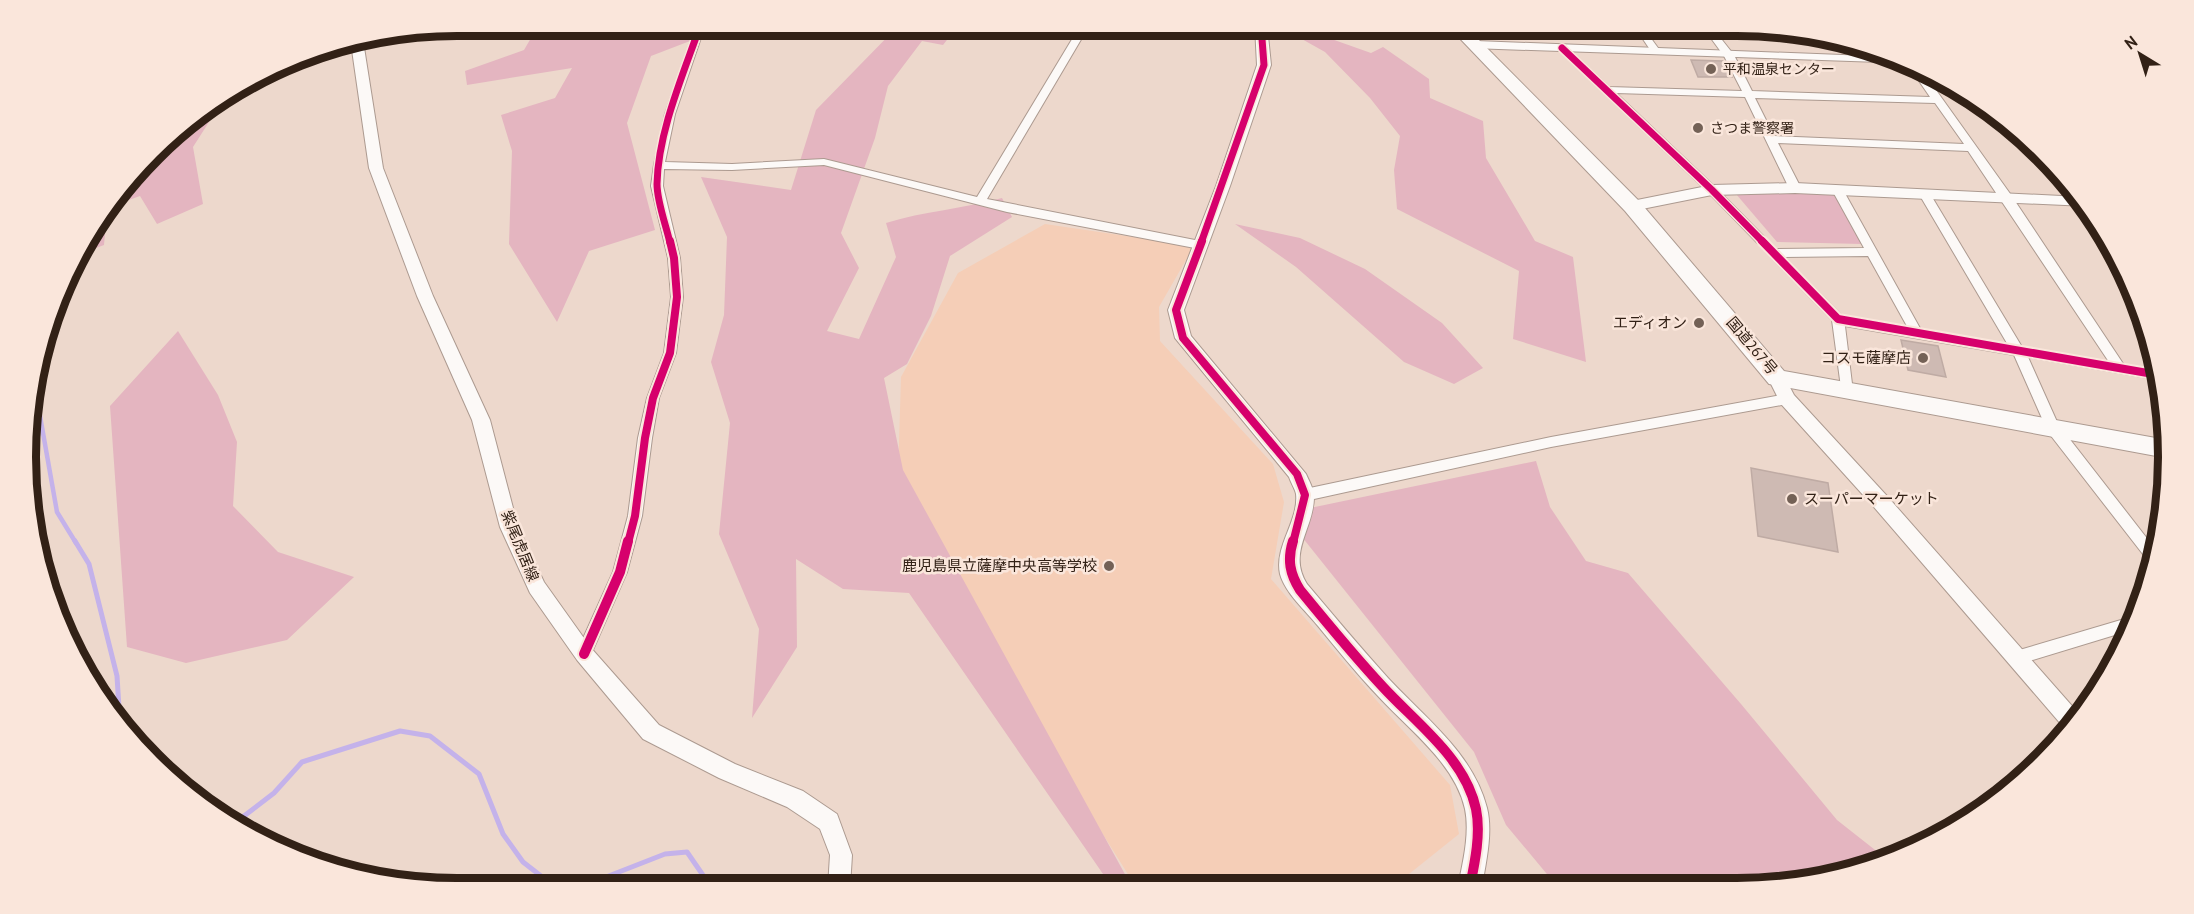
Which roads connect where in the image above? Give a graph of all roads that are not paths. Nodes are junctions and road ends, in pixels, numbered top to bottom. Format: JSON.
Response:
{"nodes":[{"id":1,"x":697,"y":36,"type":"edge"},
{"id":2,"x":1079,"y":36,"type":"edge"},
{"id":3,"x":1262,"y":36,"type":"edge"},
{"id":4,"x":1467,"y":36,"type":"edge"},
{"id":5,"x":1645,"y":36,"type":"edge"},
{"id":6,"x":1714,"y":36,"type":"edge"},
{"id":7,"x":1476,"y":45,"type":"junction"},
{"id":8,"x":358,"y":48,"type":"edge"},
{"id":9,"x":1562,"y":48,"type":"junction"},
{"id":10,"x":1656,"y":52,"type":"junction"},
{"id":11,"x":1729,"y":55,"type":"junction"},
{"id":12,"x":1877,"y":60,"type":"edge"},
{"id":13,"x":1920,"y":78,"type":"edge"},
{"id":14,"x":1606,"y":90,"type":"junction"},
{"id":15,"x":1749,"y":94,"type":"junction"},
{"id":16,"x":1935,"y":100,"type":"junction"},
{"id":17,"x":1770,"y":138,"type":"junction"},
{"id":18,"x":1972,"y":148,"type":"junction"},
{"id":19,"x":659,"y":165,"type":"junction"},
{"id":20,"x":1795,"y":188,"type":"junction"},
{"id":21,"x":1712,"y":190,"type":"junction"},
{"id":22,"x":1838,"y":190,"type":"junction"},
{"id":23,"x":1925,"y":194,"type":"junction"},
{"id":24,"x":2007,"y":198,"type":"junction"},
{"id":25,"x":980,"y":201,"type":"junction"},
{"id":26,"x":2071,"y":201,"type":"edge"},
{"id":27,"x":1632,"y":206,"type":"junction"},
{"id":28,"x":1200,"y":245,"type":"junction"},
{"id":29,"x":1872,"y":252,"type":"junction"},
{"id":30,"x":1772,"y":253,"type":"junction"},
{"id":31,"x":1838,"y":319,"type":"junction"},
{"id":32,"x":1917,"y":334,"type":"junction"},
{"id":33,"x":2019,"y":351,"type":"junction"},
{"id":34,"x":2120,"y":368,"type":"junction"},
{"id":35,"x":2150,"y":373,"type":"edge"},
{"id":36,"x":1782,"y":388,"type":"junction"},
{"id":37,"x":1847,"y":392,"type":"junction"},
{"id":38,"x":2054,"y":428,"type":"junction"},
{"id":39,"x":2158,"y":447,"type":"edge"},
{"id":40,"x":1305,"y":495,"type":"junction"},
{"id":41,"x":2148,"y":550,"type":"edge"},
{"id":42,"x":2122,"y":627,"type":"edge"},
{"id":43,"x":584,"y":654,"type":"junction"},
{"id":44,"x":2016,"y":658,"type":"junction"},
{"id":45,"x":2068,"y":717,"type":"edge"},
{"id":46,"x":840,"y":878,"type":"edge"},
{"id":47,"x":1471,"y":878,"type":"edge"}],
"edges":[{"from":1,"to":19,"type":"street"},
{"from":2,"to":25,"type":"street"},
{"from":3,"to":28,"type":"street"},
{"from":4,"to":7,"type":"highway","name":"国道267号"},
{"from":5,"to":10,"type":"street"},
{"from":6,"to":11,"type":"street"},
{"from":7,"to":9,"type":"street"},
{"from":7,"to":27,"type":"highway","name":"国道267号"},
{"from":8,"to":43,"type":"street","name":"紫尾虎居線"},
{"from":9,"to":10,"type":"street"},
{"from":9,"to":14,"type":"street"},
{"from":10,"to":11,"type":"street"},
{"from":11,"to":12,"type":"street"},
{"from":11,"to":15,"type":"street"},
{"from":13,"to":16,"type":"street"},
{"from":14,"to":15,"type":"street"},
{"from":14,"to":21,"type":"street"},
{"from":15,"to":16,"type":"street"},
{"from":15,"to":17,"type":"street"},
{"from":16,"to":18,"type":"street"},
{"from":17,"to":18,"type":"street"},
{"from":17,"to":20,"type":"street"},
{"from":18,"to":24,"type":"street"},
{"from":19,"to":25,"type":"street"},
{"from":19,"to":43,"type":"street"},
{"from":20,"to":21,"type":"street"},
{"from":20,"to":22,"type":"street"},
{"from":21,"to":27,"type":"street"},
{"from":21,"to":30,"type":"street"},
{"from":22,"to":23,"type":"street"},
{"from":22,"to":29,"type":"street"},
{"from":23,"to":24,"type":"street"},
{"from":23,"to":33,"type":"street"},
{"from":24,"to":26,"type":"street"},
{"from":24,"to":34,"type":"street"},
{"from":25,"to":28,"type":"street"},
{"from":27,"to":36,"type":"highway","name":"国道267号"},
{"from":28,"to":40,"type":"street"},
{"from":29,"to":30,"type":"street"},
{"from":29,"to":32,"type":"street"},
{"from":30,"to":31,"type":"street"},
{"from":31,"to":32,"type":"street"},
{"from":31,"to":37,"type":"street"},
{"from":32,"to":33,"type":"street"},
{"from":33,"to":34,"type":"street"},
{"from":33,"to":38,"type":"street"},
{"from":34,"to":35,"type":"street"},
{"from":36,"to":37,"type":"highway","name":"国道267号"},
{"from":36,"to":40,"type":"street"},
{"from":36,"to":44,"type":"street"},
{"from":37,"to":38,"type":"highway","name":"国道267号"},
{"from":38,"to":39,"type":"highway","name":"国道267号"},
{"from":38,"to":41,"type":"street"},
{"from":40,"to":47,"type":"street"},
{"from":42,"to":44,"type":"street"},
{"from":43,"to":46,"type":"street","name":"紫尾虎居線"},
{"from":44,"to":45,"type":"street"}]}
